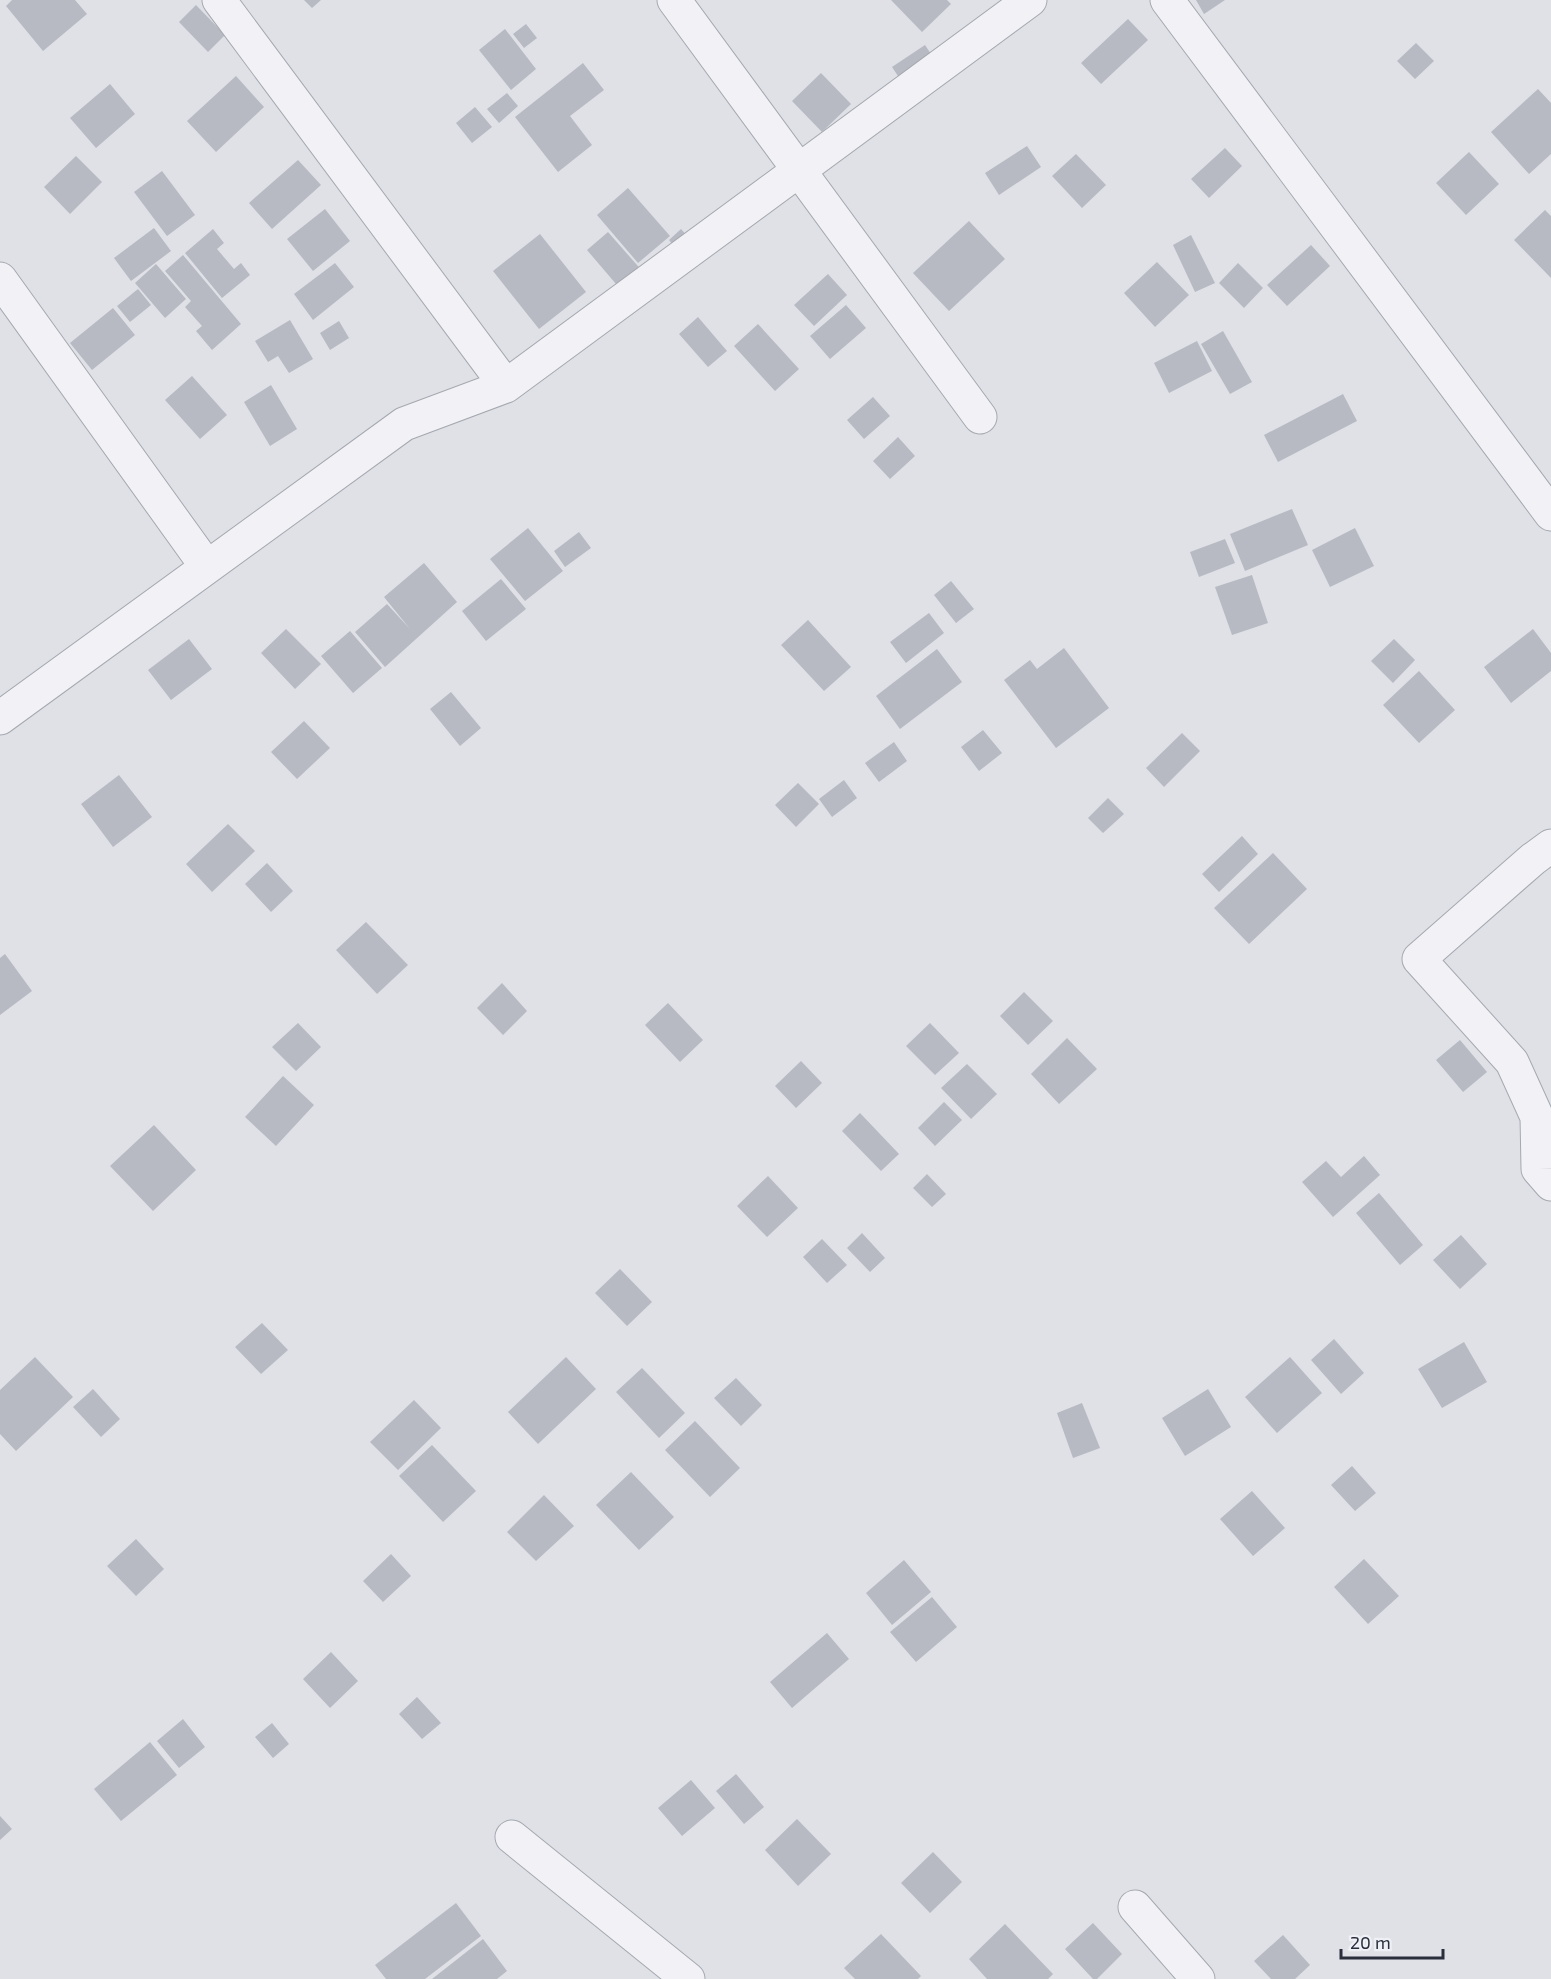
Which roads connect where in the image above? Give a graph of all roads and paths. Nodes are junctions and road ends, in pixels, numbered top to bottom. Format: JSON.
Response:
{"nodes":[{"id":1,"x":219,"y":0,"type":"edge"},
{"id":2,"x":674,"y":0,"type":"edge"},
{"id":3,"x":1030,"y":0,"type":"edge"},
{"id":4,"x":1167,"y":0,"type":"edge"},
{"id":5,"x":798,"y":171,"type":"junction"},
{"id":6,"x":0,"y":279,"type":"edge"},
{"id":7,"x":506,"y":386,"type":"junction"},
{"id":8,"x":980,"y":417,"type":"dead end"},
{"id":9,"x":1551,"y":514,"type":"edge"},
{"id":10,"x":207,"y":567,"type":"junction"},
{"id":11,"x":0,"y":718,"type":"edge"},
{"id":12,"x":1551,"y":846,"type":"edge"},
{"id":13,"x":1551,"y":1184,"type":"edge"},
{"id":14,"x":512,"y":1837,"type":"dead end"},
{"id":15,"x":1136,"y":1907,"type":"dead end"},
{"id":16,"x":688,"y":1979,"type":"edge"},
{"id":17,"x":1198,"y":1979,"type":"edge"}],
"edges":[{"from":1,"to":7,"type":"street"},
{"from":2,"to":5,"type":"street"},
{"from":3,"to":5,"type":"street"},
{"from":4,"to":9,"type":"street"},
{"from":5,"to":7,"type":"street"},
{"from":5,"to":8,"type":"street"},
{"from":6,"to":10,"type":"street"},
{"from":7,"to":10,"type":"street"},
{"from":10,"to":11,"type":"street"},
{"from":12,"to":13,"type":"street"},
{"from":14,"to":16,"type":"street"},
{"from":15,"to":17,"type":"street"}]}
